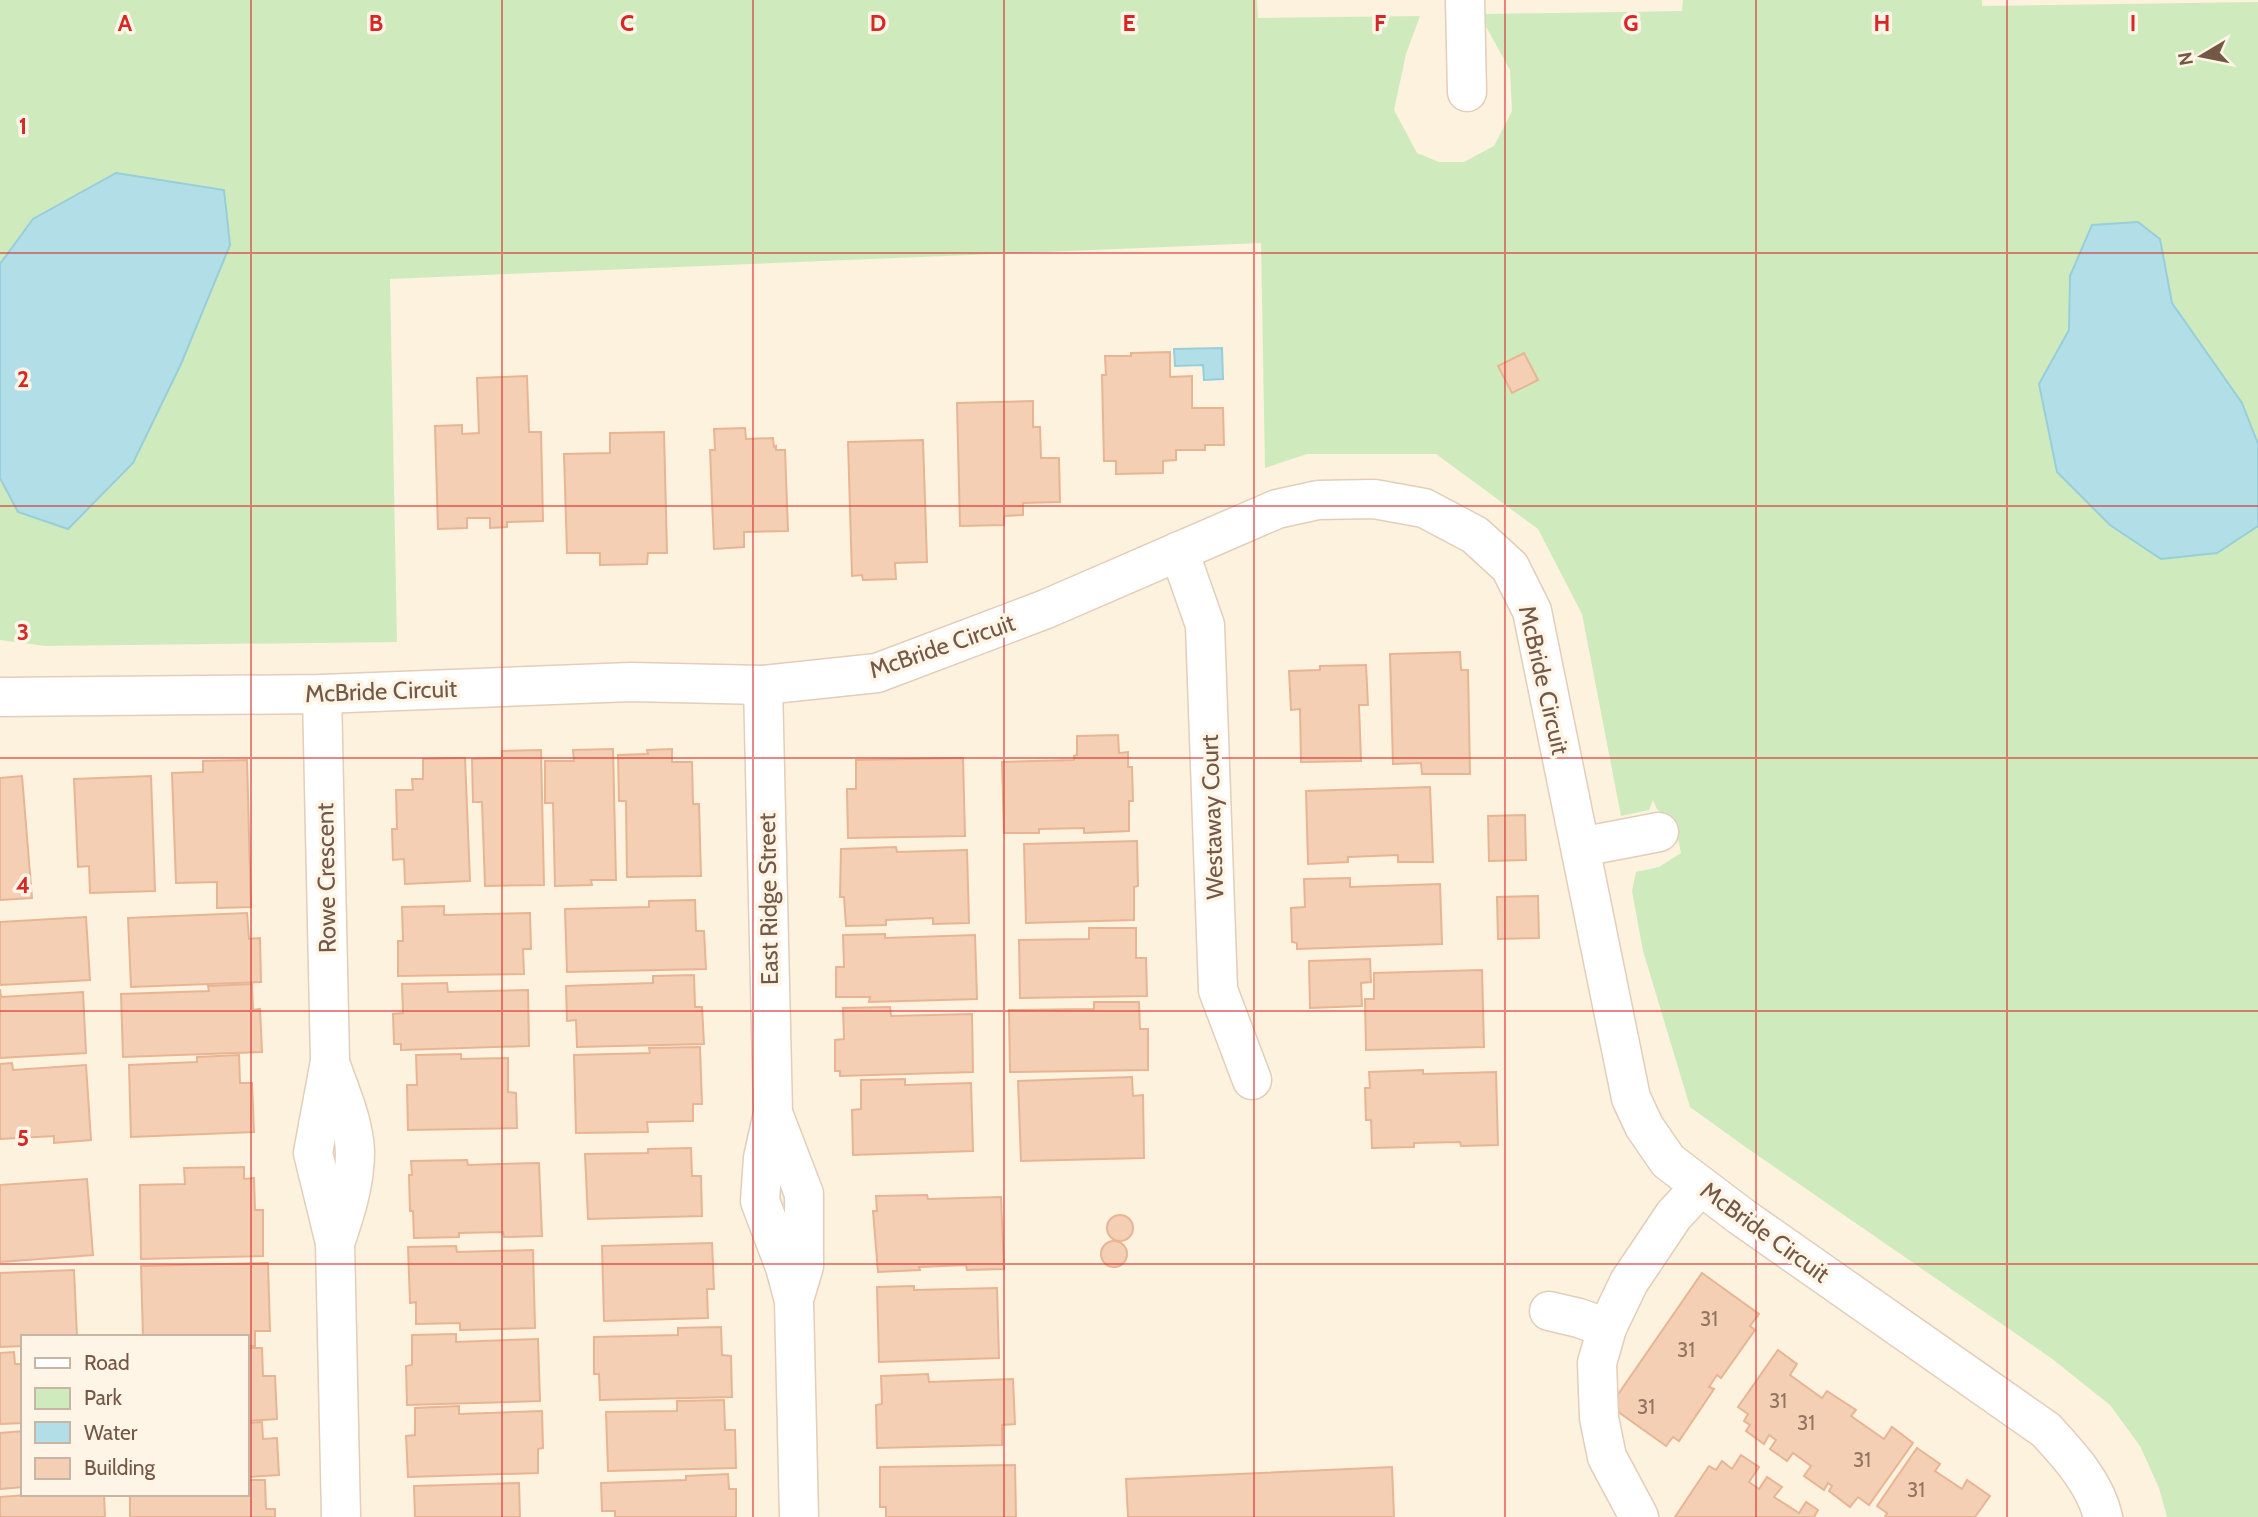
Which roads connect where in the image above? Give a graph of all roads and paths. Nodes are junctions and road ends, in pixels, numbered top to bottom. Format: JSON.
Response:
{"nodes":[{"id":1,"x":1465,"y":0,"type":"edge"},
{"id":2,"x":1467,"y":92,"type":"dead end"},
{"id":3,"x":1179,"y":551,"type":"junction"},
{"id":4,"x":763,"y":685,"type":"junction"},
{"id":5,"x":322,"y":694,"type":"junction"},
{"id":6,"x":0,"y":697,"type":"edge"},
{"id":7,"x":1659,"y":832,"type":"dead end"},
{"id":8,"x":1581,"y":847,"type":"junction"},
{"id":9,"x":1252,"y":1080,"type":"dead end"},
{"id":10,"x":1701,"y":1186,"type":"junction"},
{"id":11,"x":1549,"y":1311,"type":"dead end"},
{"id":12,"x":1607,"y":1328,"type":"junction"},
{"id":13,"x":341,"y":1517,"type":"edge"},
{"id":14,"x":799,"y":1517,"type":"edge"},
{"id":15,"x":1639,"y":1517,"type":"edge"},
{"id":16,"x":2103,"y":1517,"type":"edge"}],
"edges":[{"from":1,"to":2,"type":"street"},
{"from":3,"to":4,"type":"street","name":"McBride Circuit"},
{"from":3,"to":8,"type":"street","name":"McBride Circuit"},
{"from":3,"to":9,"type":"street","name":"Westaway Court"},
{"from":4,"to":5,"type":"street","name":"McBride Circuit"},
{"from":4,"to":14,"type":"street","name":"East Ridge Street"},
{"from":5,"to":6,"type":"street","name":"McBride Circuit"},
{"from":5,"to":13,"type":"street","name":"Rowe Crescent"},
{"from":7,"to":8,"type":"street"},
{"from":8,"to":10,"type":"street","name":"McBride Circuit"},
{"from":10,"to":12,"type":"street"},
{"from":10,"to":16,"type":"street","name":"McBride Circuit"},
{"from":11,"to":12,"type":"street"},
{"from":12,"to":15,"type":"street"}]}
